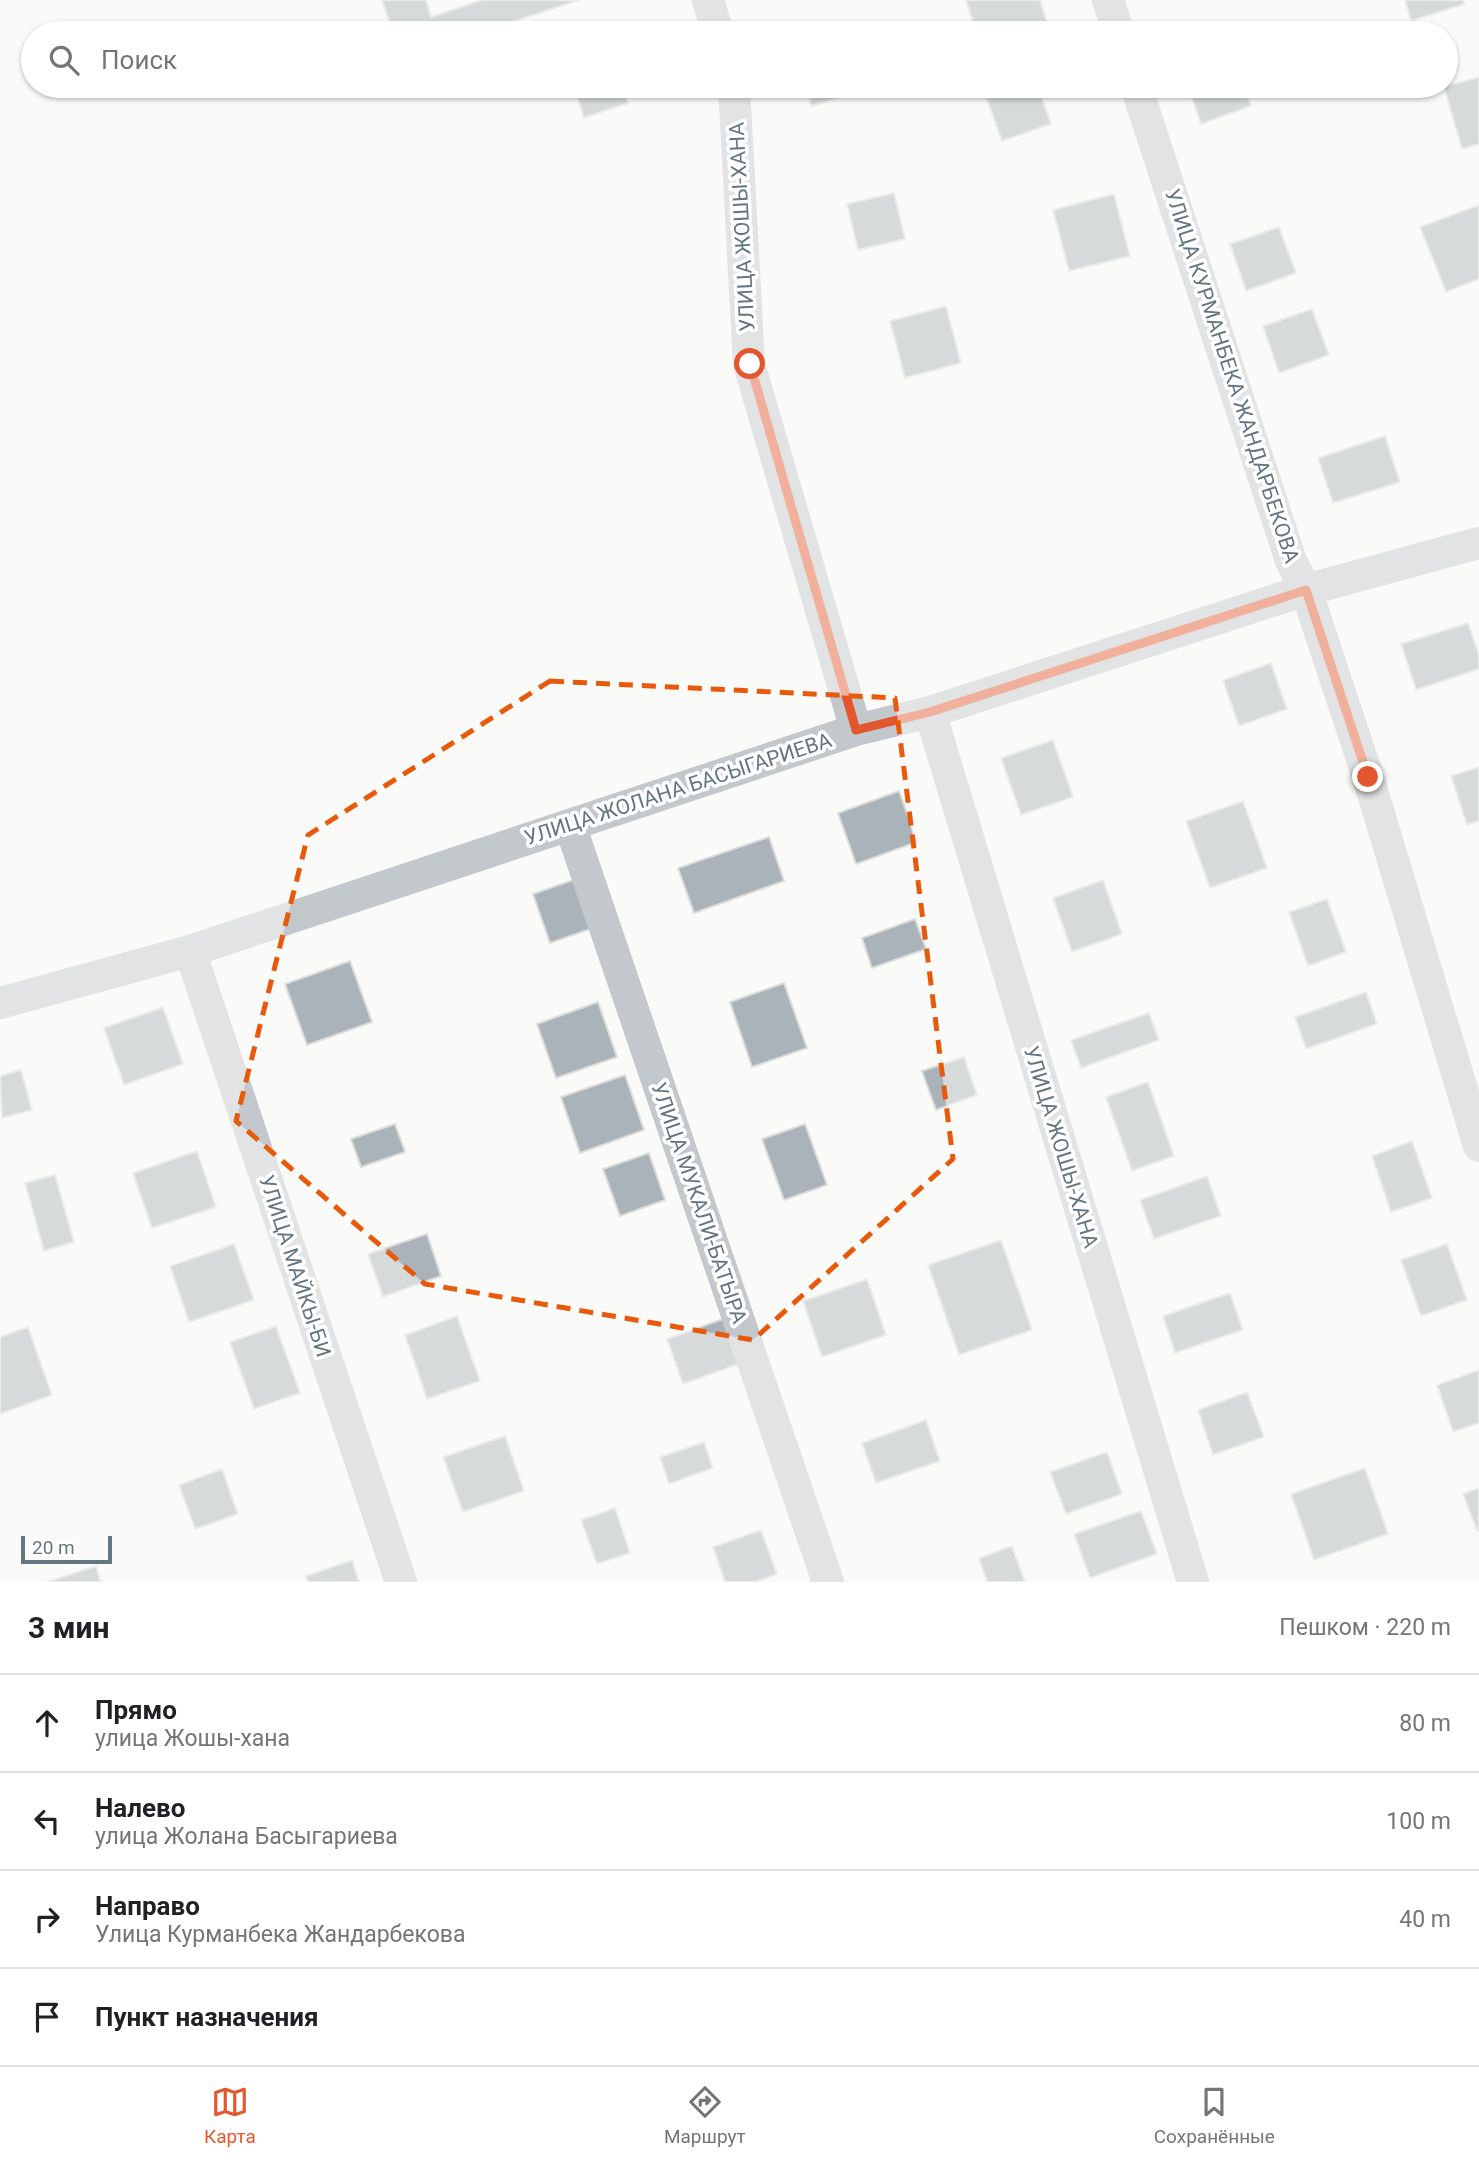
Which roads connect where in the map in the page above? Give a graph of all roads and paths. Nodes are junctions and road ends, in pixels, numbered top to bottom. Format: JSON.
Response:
{"nodes":[{"id":1,"x":708,"y":0,"type":"edge"},
{"id":2,"x":1108,"y":0,"type":"edge"},
{"id":3,"x":714,"y":21,"type":"edge"},
{"id":4,"x":1115,"y":21,"type":"edge"},
{"id":5,"x":735,"y":98,"type":"edge"},
{"id":6,"x":1140,"y":98,"type":"edge"},
{"id":7,"x":1479,"y":543,"type":"edge"},
{"id":8,"x":1306,"y":590,"type":"junction"},
{"id":9,"x":930,"y":712,"type":"junction"},
{"id":10,"x":856,"y":730,"type":"junction"},
{"id":11,"x":570,"y":825,"type":"junction"},
{"id":12,"x":190,"y":951,"type":"junction"},
{"id":13,"x":0,"y":1003,"type":"edge"},
{"id":14,"x":1479,"y":1146,"type":"edge"},
{"id":15,"x":401,"y":1582,"type":"edge"},
{"id":16,"x":828,"y":1582,"type":"edge"},
{"id":17,"x":1193,"y":1582,"type":"edge"}],
"edges":[{"from":1,"to":3,"type":"street"},
{"from":2,"to":4,"type":"street"},
{"from":5,"to":10,"type":"street","name":"УЛИЦА ЖОШЫ-ХАНА"},
{"from":6,"to":8,"type":"street","name":"УЛИЦА КУРМАНБЕКА ЖАНДАРБЕКОВА"},
{"from":7,"to":8,"type":"street","name":"УЛИЦА ЖОЛАНА БАСЫГАРИЕВА"},
{"from":8,"to":9,"type":"street","name":"УЛИЦА ЖОЛАНА БАСЫГАРИЕВА"},
{"from":8,"to":14,"type":"street","name":"УЛИЦА КУРМАНБЕКА ЖАНДАРБЕКОВА"},
{"from":9,"to":10,"type":"street","name":"УЛИЦА ЖОЛАНА БАСЫГАРИЕВА"},
{"from":9,"to":17,"type":"street","name":"УЛИЦА ЖОШЫ-ХАНА"},
{"from":10,"to":11,"type":"street","name":"УЛИЦА ЖОЛАНА БАСЫГАРИЕВА"},
{"from":11,"to":12,"type":"street","name":"УЛИЦА ЖОЛАНА БАСЫГАРИЕВА"},
{"from":11,"to":16,"type":"street","name":"УЛИЦА МУКАЛИ-БАТЫРА"},
{"from":12,"to":13,"type":"street","name":"УЛИЦА ЖОЛАНА БАСЫГАРИЕВА"},
{"from":12,"to":15,"type":"street","name":"УЛИЦА МАЙКЫ-БИ"}]}
